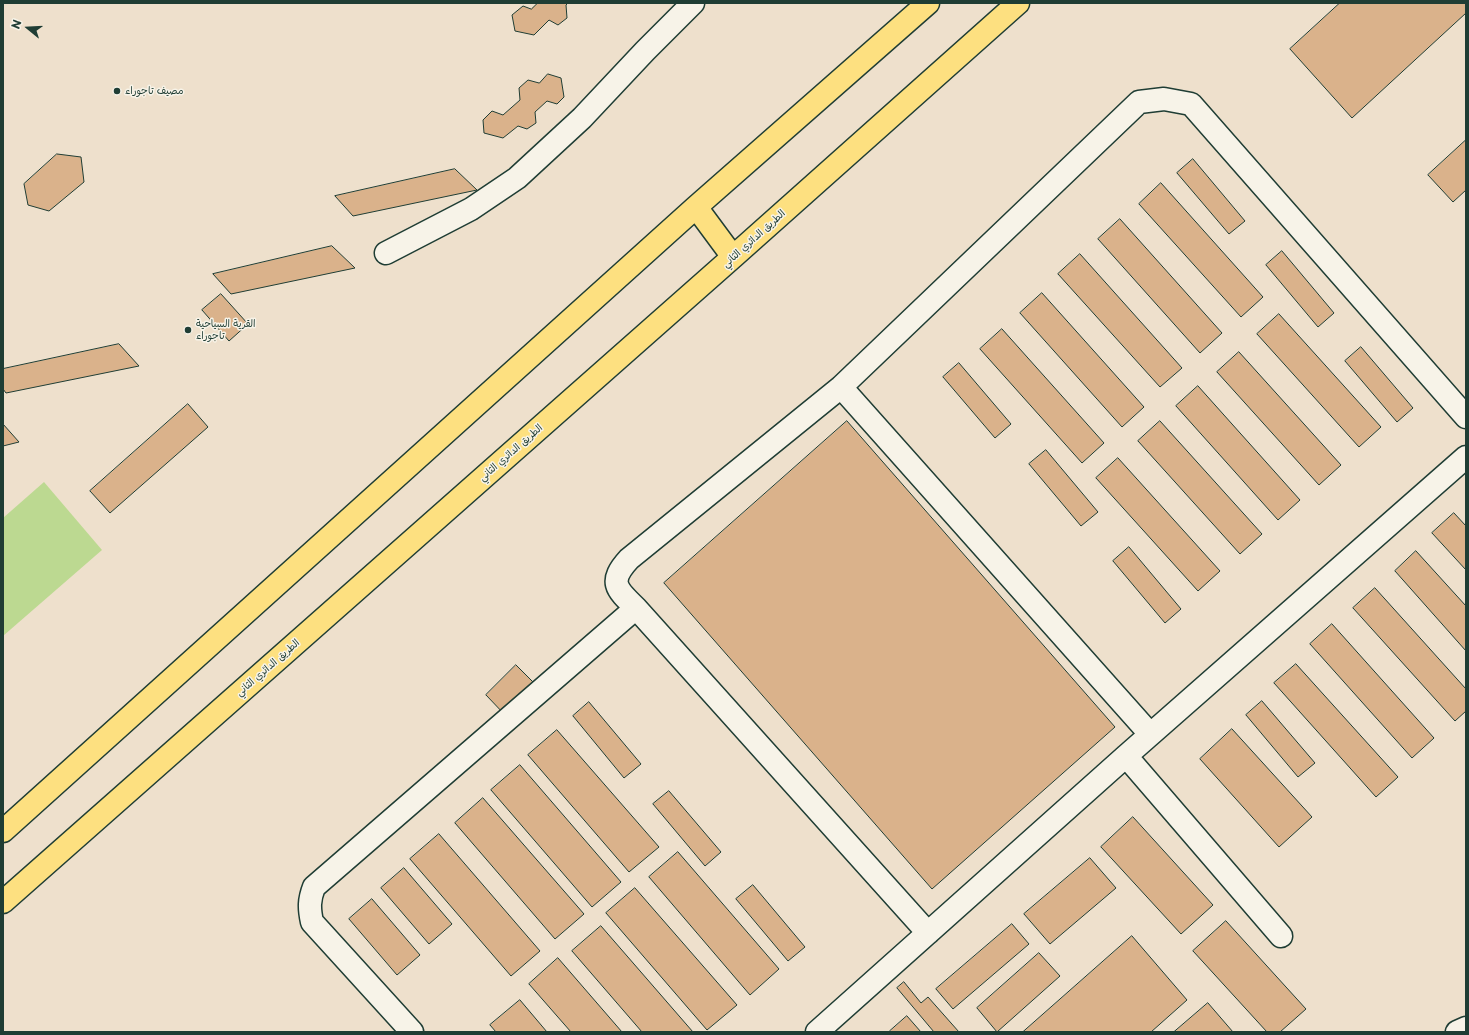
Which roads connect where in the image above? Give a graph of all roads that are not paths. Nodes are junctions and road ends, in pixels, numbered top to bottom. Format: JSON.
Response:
{"nodes":[{"id":1,"x":693,"y":3,"type":"edge"},
{"id":2,"x":928,"y":3,"type":"edge"},
{"id":3,"x":1018,"y":3,"type":"edge"},
{"id":4,"x":696,"y":207,"type":"junction"},
{"id":5,"x":386,"y":254,"type":"dead end"},
{"id":6,"x":733,"y":257,"type":"junction"},
{"id":7,"x":841,"y":387,"type":"junction"},
{"id":8,"x":1466,"y":417,"type":"edge"},
{"id":9,"x":1466,"y":457,"type":"edge"},
{"id":10,"x":636,"y":608,"type":"junction"},
{"id":11,"x":1150,"y":734,"type":"junction"},
{"id":12,"x":1126,"y":756,"type":"junction"},
{"id":13,"x":3,"y":831,"type":"edge"},
{"id":14,"x":3,"y":902,"type":"edge"},
{"id":15,"x":928,"y":933,"type":"junction"},
{"id":16,"x":1281,"y":936,"type":"dead end"},
{"id":17,"x":1466,"y":1028,"type":"edge"},
{"id":18,"x":412,"y":1032,"type":"edge"},
{"id":19,"x":817,"y":1032,"type":"edge"},
{"id":20,"x":1457,"y":1032,"type":"edge"}],
"edges":[{"from":1,"to":5,"type":"street"},
{"from":2,"to":4,"type":"highway"},
{"from":3,"to":6,"type":"highway","name":"الطريق الدائري الثاني"},
{"from":4,"to":6,"type":"highway"},
{"from":4,"to":13,"type":"highway"},
{"from":6,"to":14,"type":"highway","name":"الطريق الدائري الثاني"},
{"from":7,"to":8,"type":"street"},
{"from":7,"to":10,"type":"street"},
{"from":7,"to":11,"type":"street"},
{"from":9,"to":11,"type":"street"},
{"from":10,"to":15,"type":"street"},
{"from":10,"to":18,"type":"street"},
{"from":11,"to":12,"type":"street"},
{"from":12,"to":15,"type":"street"},
{"from":12,"to":16,"type":"street"},
{"from":15,"to":19,"type":"street"},
{"from":17,"to":20,"type":"street"}]}
